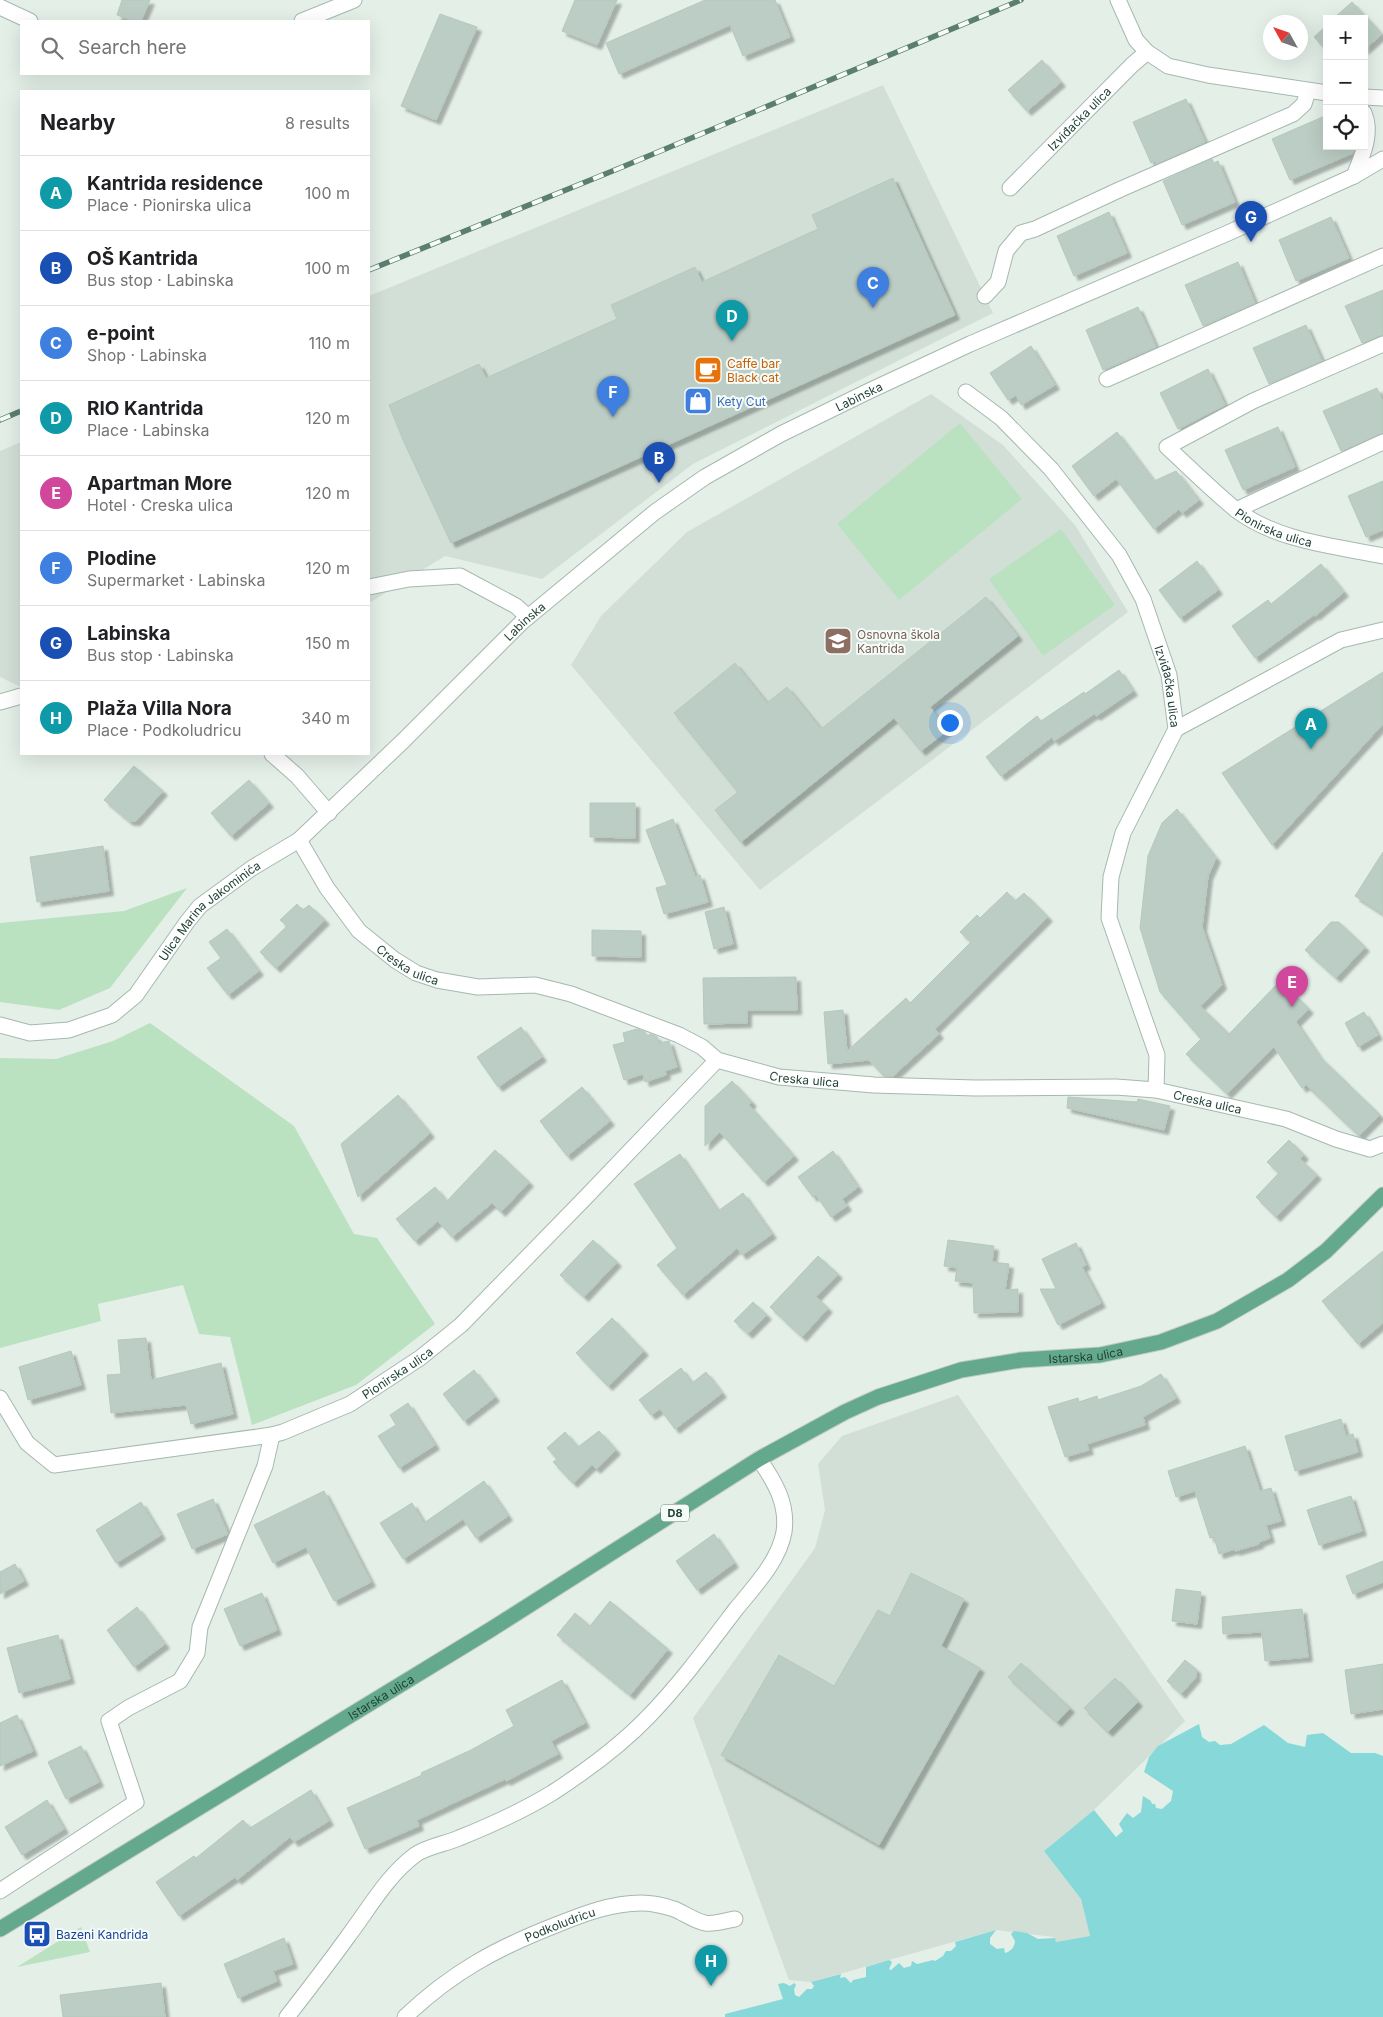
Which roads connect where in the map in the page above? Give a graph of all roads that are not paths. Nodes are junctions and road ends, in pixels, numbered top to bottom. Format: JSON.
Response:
{"nodes":[{"id":1,"x":354,"y":0,"type":"edge"},
{"id":2,"x":1118,"y":0,"type":"edge"},
{"id":3,"x":0,"y":7,"type":"edge"},
{"id":4,"x":28,"y":20,"type":"edge"},
{"id":5,"x":304,"y":20,"type":"edge"},
{"id":6,"x":1148,"y":52,"type":"junction"},
{"id":7,"x":1308,"y":91,"type":"junction"},
{"id":8,"x":1323,"y":93,"type":"edge"},
{"id":9,"x":1368,"y":97,"type":"edge"},
{"id":10,"x":1383,"y":98,"type":"edge"},
{"id":11,"x":1364,"y":150,"type":"edge"},
{"id":12,"x":1383,"y":159,"type":"edge"},
{"id":13,"x":1354,"y":176,"type":"junction"},
{"id":14,"x":1010,"y":188,"type":"dead end"},
{"id":15,"x":1383,"y":256,"type":"edge"},
{"id":16,"x":985,"y":296,"type":"dead end"},
{"id":17,"x":1383,"y":344,"type":"edge"},
{"id":18,"x":1107,"y":379,"type":"dead end"},
{"id":19,"x":966,"y":392,"type":"dead end"},
{"id":20,"x":1383,"y":442,"type":"edge"},
{"id":21,"x":1236,"y":510,"type":"junction"},
{"id":22,"x":1383,"y":556,"type":"edge"},
{"id":23,"x":370,"y":586,"type":"edge"},
{"id":24,"x":528,"y":617,"type":"junction"},
{"id":25,"x":1383,"y":630,"type":"edge"},
{"id":26,"x":20,"y":696,"type":"edge"},
{"id":27,"x":0,"y":702,"type":"edge"},
{"id":28,"x":1176,"y":729,"type":"junction"},
{"id":29,"x":404,"y":741,"type":"joint"},
{"id":30,"x":273,"y":755,"type":"edge"},
{"id":31,"x":329,"y":813,"type":"junction"},
{"id":32,"x":299,"y":840,"type":"junction"},
{"id":33,"x":0,"y":1025,"type":"edge"},
{"id":34,"x":717,"y":1060,"type":"junction"},
{"id":35,"x":1156,"y":1090,"type":"junction"},
{"id":36,"x":1383,"y":1144,"type":"edge"},
{"id":37,"x":1383,"y":1195,"type":"edge"},
{"id":38,"x":0,"y":1398,"type":"edge"},
{"id":39,"x":272,"y":1434,"type":"junction"},
{"id":40,"x":759,"y":1459,"type":"junction"},
{"id":41,"x":0,"y":1891,"type":"edge"},
{"id":42,"x":735,"y":1919,"type":"dead end"},
{"id":43,"x":0,"y":1929,"type":"edge"},
{"id":44,"x":287,"y":2017,"type":"edge"},
{"id":45,"x":405,"y":2017,"type":"edge"}],
"edges":[{"from":1,"to":5,"type":"street"},
{"from":2,"to":6,"type":"street"},
{"from":3,"to":4,"type":"street"},
{"from":6,"to":7,"type":"street"},
{"from":6,"to":14,"type":"street","name":"Izviđačka ulica"},
{"from":7,"to":8,"type":"street"},
{"from":7,"to":16,"type":"street"},
{"from":9,"to":10,"type":"street"},
{"from":11,"to":13,"type":"street"},
{"from":12,"to":13,"type":"street","name":"Labinska"},
{"from":13,"to":24,"type":"street","name":"Labinska"},
{"from":15,"to":18,"type":"street"},
{"from":17,"to":21,"type":"street"},
{"from":19,"to":28,"type":"street","name":"Izviđačka ulica"},
{"from":20,"to":21,"type":"street","name":"Pionirska ulica"},
{"from":21,"to":22,"type":"street","name":"Pionirska ulica"},
{"from":23,"to":24,"type":"street"},
{"from":24,"to":29,"type":"street","name":"Labinska"},
{"from":25,"to":28,"type":"street"},
{"from":26,"to":27,"type":"street"},
{"from":28,"to":35,"type":"street","name":"Izviđačka ulica"},
{"from":29,"to":31,"type":"street","name":"Ulica Marina Jakominića"},
{"from":30,"to":31,"type":"street"},
{"from":31,"to":32,"type":"street","name":"Ulica Marina Jakominića"},
{"from":32,"to":33,"type":"street","name":"Ulica Marina Jakominića"},
{"from":32,"to":34,"type":"street","name":"Creska ulica"},
{"from":34,"to":35,"type":"street","name":"Creska ulica"},
{"from":34,"to":39,"type":"street","name":"Pionirska ulica"},
{"from":35,"to":36,"type":"street","name":"Creska ulica"},
{"from":37,"to":40,"type":"main road","name":"Istarska ulica","number":"D8"},
{"from":38,"to":39,"type":"street","name":"Pionirska ulica"},
{"from":39,"to":41,"type":"street"},
{"from":40,"to":43,"type":"main road","name":"Istarska ulica","number":"D8"},
{"from":40,"to":44,"type":"street"},
{"from":42,"to":45,"type":"street","name":"Podkoludricu"}]}
